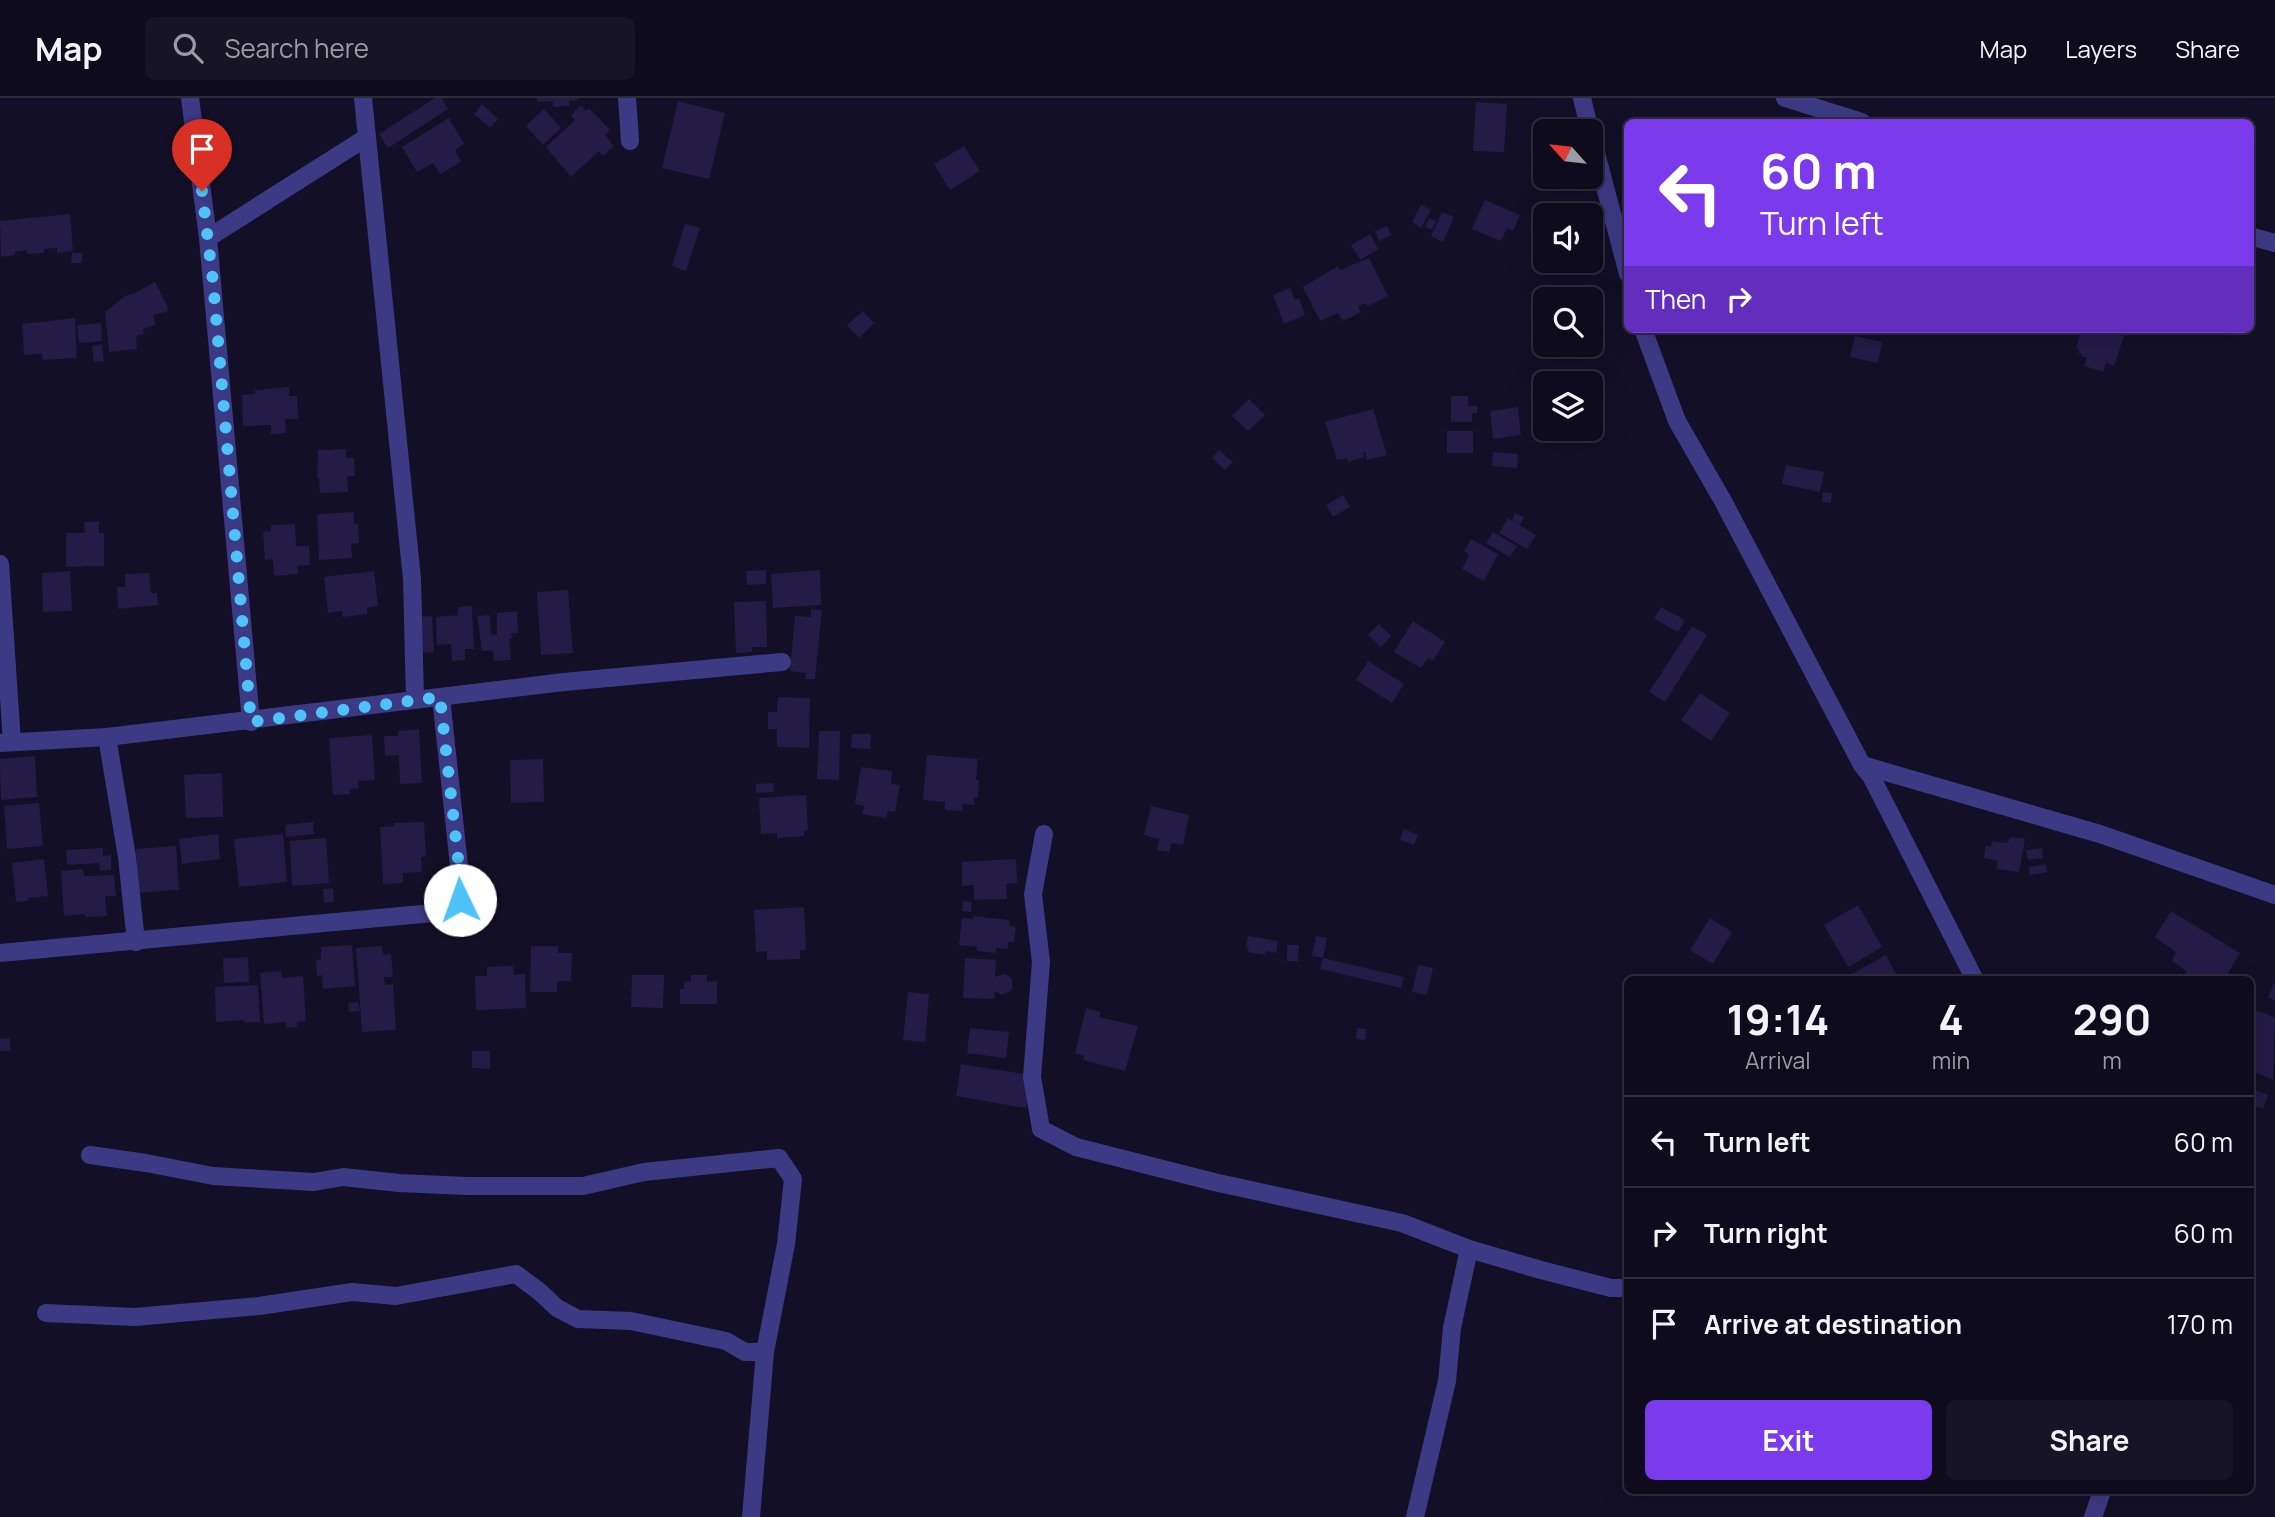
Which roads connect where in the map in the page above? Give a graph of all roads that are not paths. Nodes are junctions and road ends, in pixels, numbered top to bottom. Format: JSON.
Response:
{"nodes":[{"id":1,"x":190,"y":98,"type":"edge"},
{"id":2,"x":363,"y":98,"type":"edge"},
{"id":3,"x":627,"y":98,"type":"edge"},
{"id":4,"x":1582,"y":98,"type":"edge"},
{"id":5,"x":1785,"y":98,"type":"edge"},
{"id":6,"x":1587,"y":119,"type":"edge"},
{"id":7,"x":1853,"y":119,"type":"edge"},
{"id":8,"x":367,"y":137,"type":"junction"},
{"id":9,"x":630,"y":141,"type":"dead end"},
{"id":10,"x":1603,"y":181,"type":"edge"},
{"id":11,"x":2254,"y":237,"type":"edge"},
{"id":12,"x":208,"y":238,"type":"junction"},
{"id":13,"x":2275,"y":243,"type":"edge"},
{"id":14,"x":1624,"y":259,"type":"edge"},
{"id":15,"x":1644,"y":333,"type":"edge"},
{"id":16,"x":0,"y":564,"type":"edge"},
{"id":17,"x":782,"y":662,"type":"dead end"},
{"id":18,"x":440,"y":697,"type":"junction"},
{"id":19,"x":415,"y":699,"type":"junction"},
{"id":20,"x":251,"y":722,"type":"junction"},
{"id":21,"x":107,"y":737,"type":"junction"},
{"id":22,"x":6,"y":742,"type":"edge"},
{"id":23,"x":1862,"y":765,"type":"junction"},
{"id":24,"x":1044,"y":834,"type":"dead end"},
{"id":25,"x":2275,"y":895,"type":"edge"},
{"id":26,"x":136,"y":942,"type":"junction"},
{"id":27,"x":0,"y":953,"type":"edge"},
{"id":28,"x":1973,"y":976,"type":"edge"},
{"id":29,"x":90,"y":1156,"type":"dead end"},
{"id":30,"x":1469,"y":1249,"type":"junction"},
{"id":31,"x":1624,"y":1288,"type":"edge"},
{"id":32,"x":46,"y":1313,"type":"dead end"},
{"id":33,"x":765,"y":1352,"type":"junction"},
{"id":34,"x":2101,"y":1494,"type":"edge"},
{"id":35,"x":751,"y":1517,"type":"edge"},
{"id":36,"x":1415,"y":1517,"type":"edge"},
{"id":37,"x":2093,"y":1517,"type":"edge"}],
"edges":[{"from":1,"to":12,"type":"street"},
{"from":2,"to":8,"type":"street"},
{"from":3,"to":9,"type":"street"},
{"from":4,"to":6,"type":"street"},
{"from":5,"to":7,"type":"street"},
{"from":8,"to":12,"type":"street"},
{"from":8,"to":19,"type":"street"},
{"from":10,"to":14,"type":"street"},
{"from":11,"to":13,"type":"street"},
{"from":12,"to":20,"type":"street"},
{"from":15,"to":23,"type":"street"},
{"from":16,"to":22,"type":"street"},
{"from":17,"to":18,"type":"street"},
{"from":18,"to":19,"type":"street"},
{"from":18,"to":26,"type":"street"},
{"from":19,"to":20,"type":"street"},
{"from":20,"to":21,"type":"street"},
{"from":21,"to":22,"type":"street"},
{"from":21,"to":26,"type":"street"},
{"from":23,"to":25,"type":"street"},
{"from":23,"to":28,"type":"street"},
{"from":24,"to":30,"type":"street"},
{"from":26,"to":27,"type":"street"},
{"from":29,"to":33,"type":"street"},
{"from":30,"to":31,"type":"street"},
{"from":30,"to":36,"type":"street"},
{"from":32,"to":33,"type":"street"},
{"from":33,"to":35,"type":"street"},
{"from":34,"to":37,"type":"street"}]}
